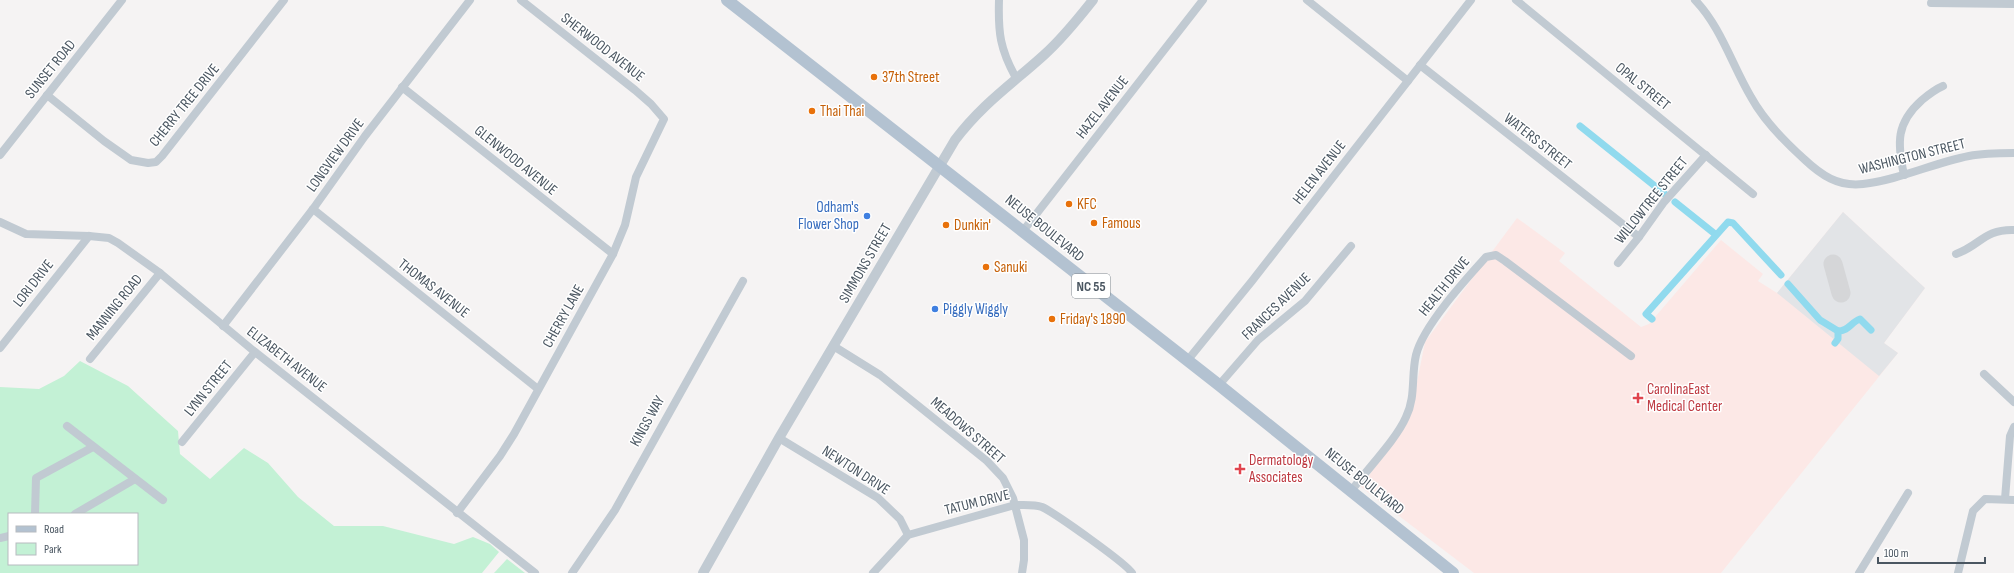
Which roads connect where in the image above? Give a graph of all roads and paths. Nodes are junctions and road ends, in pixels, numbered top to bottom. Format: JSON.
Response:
{"nodes":[{"id":1,"x":122,"y":0,"type":"edge"},
{"id":2,"x":284,"y":0,"type":"edge"},
{"id":3,"x":470,"y":0,"type":"edge"},
{"id":4,"x":521,"y":0,"type":"edge"},
{"id":5,"x":727,"y":0,"type":"edge"},
{"id":6,"x":999,"y":0,"type":"edge"},
{"id":7,"x":1093,"y":0,"type":"edge"},
{"id":8,"x":1203,"y":0,"type":"edge"},
{"id":9,"x":1307,"y":0,"type":"edge"},
{"id":10,"x":1471,"y":0,"type":"edge"},
{"id":11,"x":1516,"y":0,"type":"edge"},
{"id":12,"x":1695,"y":0,"type":"edge"},
{"id":13,"x":1931,"y":3,"type":"dead end"},
{"id":14,"x":2014,"y":4,"type":"edge"},
{"id":15,"x":1420,"y":65,"type":"junction"},
{"id":16,"x":1016,"y":78,"type":"junction"},
{"id":17,"x":1408,"y":81,"type":"junction"},
{"id":18,"x":1943,"y":86,"type":"dead end"},
{"id":19,"x":402,"y":87,"type":"junction"},
{"id":20,"x":47,"y":95,"type":"junction"},
{"id":21,"x":664,"y":119,"type":"joint"},
{"id":22,"x":2014,"y":154,"type":"edge"},
{"id":23,"x":0,"y":155,"type":"edge"},
{"id":24,"x":1706,"y":155,"type":"junction"},
{"id":25,"x":939,"y":165,"type":"junction"},
{"id":26,"x":1904,"y":175,"type":"junction"},
{"id":27,"x":1753,"y":194,"type":"dead end"},
{"id":28,"x":313,"y":209,"type":"junction"},
{"id":29,"x":0,"y":222,"type":"edge"},
{"id":30,"x":2014,"y":230,"type":"edge"},
{"id":31,"x":1022,"y":231,"type":"junction"},
{"id":32,"x":89,"y":236,"type":"junction"},
{"id":33,"x":1640,"y":237,"type":"junction"},
{"id":34,"x":1351,"y":246,"type":"dead end"},
{"id":35,"x":613,"y":254,"type":"junction"},
{"id":36,"x":1956,"y":254,"type":"dead end"},
{"id":37,"x":1618,"y":263,"type":"dead end"},
{"id":38,"x":160,"y":273,"type":"junction"},
{"id":39,"x":743,"y":281,"type":"dead end"},
{"id":40,"x":222,"y":326,"type":"junction"},
{"id":41,"x":835,"y":346,"type":"junction"},
{"id":42,"x":0,"y":348,"type":"edge"},
{"id":43,"x":256,"y":352,"type":"junction"},
{"id":44,"x":1631,"y":356,"type":"dead end"},
{"id":45,"x":90,"y":359,"type":"dead end"},
{"id":46,"x":1187,"y":361,"type":"junction"},
{"id":47,"x":1984,"y":374,"type":"dead end"},
{"id":48,"x":1219,"y":385,"type":"junction"},
{"id":49,"x":538,"y":389,"type":"junction"},
{"id":50,"x":2014,"y":402,"type":"edge"},
{"id":51,"x":67,"y":426,"type":"dead end"},
{"id":52,"x":2014,"y":427,"type":"edge"},
{"id":53,"x":779,"y":438,"type":"junction"},
{"id":54,"x":182,"y":442,"type":"dead end"},
{"id":55,"x":93,"y":447,"type":"junction"},
{"id":56,"x":135,"y":478,"type":"junction"},
{"id":57,"x":1352,"y":490,"type":"junction"},
{"id":58,"x":1908,"y":493,"type":"dead end"},
{"id":59,"x":2005,"y":498,"type":"junction"},
{"id":60,"x":163,"y":500,"type":"dead end"},
{"id":61,"x":2014,"y":500,"type":"edge"},
{"id":62,"x":1015,"y":506,"type":"junction"},
{"id":63,"x":35,"y":513,"type":"edge"},
{"id":64,"x":77,"y":513,"type":"edge"},
{"id":65,"x":457,"y":513,"type":"junction"},
{"id":66,"x":908,"y":535,"type":"junction"},
{"id":67,"x":706,"y":572,"type":"edge"},
{"id":68,"x":535,"y":573,"type":"edge"},
{"id":69,"x":572,"y":573,"type":"edge"},
{"id":70,"x":873,"y":573,"type":"edge"},
{"id":71,"x":1022,"y":573,"type":"edge"},
{"id":72,"x":1132,"y":573,"type":"edge"},
{"id":73,"x":1453,"y":573,"type":"edge"},
{"id":74,"x":1859,"y":573,"type":"edge"},
{"id":75,"x":1958,"y":573,"type":"edge"}],
"edges":[{"from":1,"to":20,"type":"street","name":"SUNSET ROAD"},
{"from":2,"to":20,"type":"street","name":"CHERRY TREE DRIVE"},
{"from":3,"to":19,"type":"street","name":"LONGVIEW DRIVE"},
{"from":4,"to":21,"type":"street","name":"SHERWOOD AVENUE"},
{"from":5,"to":25,"type":"main road","name":"NEUSE BOULEVARD","number":"NC 55"},
{"from":6,"to":16,"type":"street"},
{"from":7,"to":16,"type":"street","name":"SIMMONS STREET"},
{"from":8,"to":31,"type":"street","name":"HAZEL AVENUE"},
{"from":9,"to":17,"type":"street"},
{"from":10,"to":15,"type":"street","name":"HELEN AVENUE"},
{"from":11,"to":24,"type":"street","name":"OPAL STREET"},
{"from":12,"to":26,"type":"street","name":"WASHINGTON STREET"},
{"from":13,"to":14,"type":"street"},
{"from":15,"to":17,"type":"street","name":"HELEN AVENUE"},
{"from":15,"to":33,"type":"street","name":"WATERS STREET"},
{"from":16,"to":25,"type":"street","name":"SIMMONS STREET"},
{"from":17,"to":46,"type":"street","name":"HELEN AVENUE"},
{"from":18,"to":26,"type":"street"},
{"from":19,"to":28,"type":"street","name":"LONGVIEW DRIVE"},
{"from":19,"to":35,"type":"street","name":"GLENWOOD AVENUE"},
{"from":20,"to":23,"type":"street","name":"SUNSET ROAD"},
{"from":21,"to":35,"type":"street","name":"CHERRY LANE"},
{"from":22,"to":26,"type":"street","name":"WASHINGTON STREET"},
{"from":24,"to":27,"type":"street","name":"OPAL STREET"},
{"from":24,"to":33,"type":"street","name":"WILLOWTREE STREET"},
{"from":25,"to":31,"type":"main road","name":"NEUSE BOULEVARD","number":"NC 55"},
{"from":25,"to":41,"type":"street","name":"SIMMONS STREET"},
{"from":28,"to":40,"type":"street","name":"LONGVIEW DRIVE"},
{"from":28,"to":49,"type":"street","name":"THOMAS AVENUE"},
{"from":29,"to":32,"type":"street","name":"ELIZABETH AVENUE"},
{"from":30,"to":36,"type":"street"},
{"from":31,"to":46,"type":"main road","name":"NEUSE BOULEVARD","number":"NC 55"},
{"from":32,"to":38,"type":"street","name":"ELIZABETH AVENUE"},
{"from":32,"to":42,"type":"street","name":"LORI DRIVE"},
{"from":33,"to":37,"type":"street","name":"WILLOWTREE STREET"},
{"from":34,"to":48,"type":"street","name":"FRANCES AVENUE"},
{"from":35,"to":49,"type":"street","name":"CHERRY LANE"},
{"from":38,"to":40,"type":"street","name":"ELIZABETH AVENUE"},
{"from":38,"to":45,"type":"street","name":"MANNING ROAD"},
{"from":39,"to":69,"type":"street","name":"KINGS WAY"},
{"from":40,"to":43,"type":"street","name":"ELIZABETH AVENUE"},
{"from":41,"to":53,"type":"street","name":"SIMMONS STREET"},
{"from":41,"to":62,"type":"street","name":"MEADOWS STREET"},
{"from":43,"to":54,"type":"street","name":"LYNN STREET"},
{"from":43,"to":65,"type":"street","name":"ELIZABETH AVENUE"},
{"from":44,"to":57,"type":"street","name":"HEALTH DRIVE"},
{"from":46,"to":48,"type":"main road","name":"NEUSE BOULEVARD","number":"NC 55"},
{"from":47,"to":50,"type":"street"},
{"from":48,"to":57,"type":"main road","name":"NEUSE BOULEVARD","number":"NC 55"},
{"from":49,"to":65,"type":"street","name":"CHERRY LANE"},
{"from":51,"to":55,"type":"street"},
{"from":52,"to":59,"type":"street"},
{"from":53,"to":66,"type":"street","name":"NEWTON DRIVE"},
{"from":53,"to":67,"type":"street","name":"SIMMONS STREET"},
{"from":55,"to":56,"type":"street"},
{"from":55,"to":63,"type":"street"},
{"from":56,"to":60,"type":"street"},
{"from":56,"to":64,"type":"street"},
{"from":57,"to":73,"type":"main road","name":"NEUSE BOULEVARD","number":"NC 55"},
{"from":58,"to":74,"type":"street"},
{"from":59,"to":61,"type":"street"},
{"from":59,"to":75,"type":"street"},
{"from":62,"to":66,"type":"street","name":"TATUM DRIVE"},
{"from":62,"to":71,"type":"street","name":"MEADOWS STREET"},
{"from":62,"to":72,"type":"street","name":"TATUM DRIVE"},
{"from":65,"to":68,"type":"street","name":"ELIZABETH AVENUE"},
{"from":66,"to":70,"type":"street"}]}
